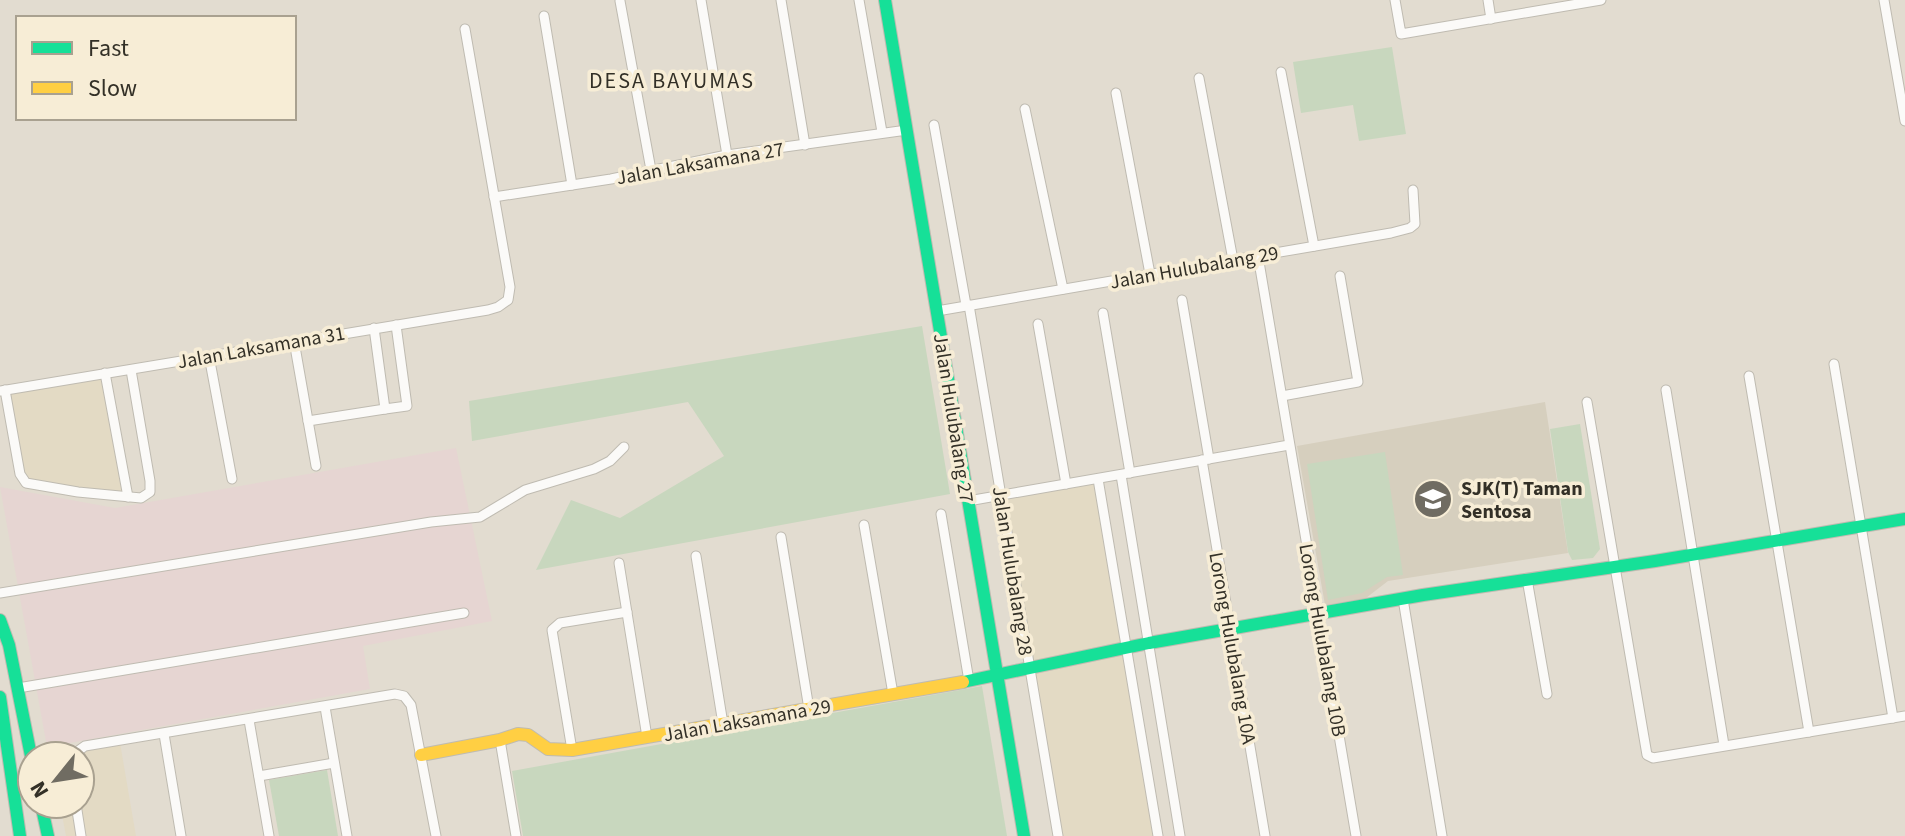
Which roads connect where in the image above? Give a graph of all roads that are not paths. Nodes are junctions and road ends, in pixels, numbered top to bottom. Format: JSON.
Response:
{"nodes":[{"id":1,"x":701,"y":0,"type":"edge"},
{"id":2,"x":781,"y":0,"type":"edge"},
{"id":3,"x":859,"y":0,"type":"edge"},
{"id":4,"x":885,"y":0,"type":"edge"},
{"id":5,"x":1395,"y":0,"type":"edge"},
{"id":6,"x":1488,"y":0,"type":"edge"},
{"id":7,"x":1601,"y":0,"type":"edge"},
{"id":8,"x":1884,"y":0,"type":"edge"},
{"id":9,"x":620,"y":1,"type":"edge"},
{"id":10,"x":1578,"y":2,"type":"edge"},
{"id":11,"x":544,"y":16,"type":"dead end"},
{"id":12,"x":1491,"y":19,"type":"junction"},
{"id":13,"x":465,"y":29,"type":"dead end"},
{"id":14,"x":1281,"y":72,"type":"dead end"},
{"id":15,"x":1199,"y":78,"type":"dead end"},
{"id":16,"x":1116,"y":93,"type":"dead end"},
{"id":17,"x":1025,"y":109,"type":"dead end"},
{"id":18,"x":1905,"y":121,"type":"edge"},
{"id":19,"x":934,"y":125,"type":"dead end"},
{"id":20,"x":907,"y":130,"type":"junction"},
{"id":21,"x":882,"y":132,"type":"junction"},
{"id":22,"x":805,"y":145,"type":"junction"},
{"id":23,"x":727,"y":155,"type":"junction"},
{"id":24,"x":651,"y":170,"type":"junction"},
{"id":25,"x":572,"y":185,"type":"junction"},
{"id":26,"x":1413,"y":190,"type":"dead end"},
{"id":27,"x":494,"y":197,"type":"junction"},
{"id":28,"x":1314,"y":246,"type":"junction"},
{"id":29,"x":1258,"y":256,"type":"junction"},
{"id":30,"x":1233,"y":260,"type":"junction"},
{"id":31,"x":1150,"y":274,"type":"junction"},
{"id":32,"x":1340,"y":276,"type":"dead end"},
{"id":33,"x":1063,"y":289,"type":"junction"},
{"id":34,"x":1182,"y":300,"type":"dead end"},
{"id":35,"x":968,"y":305,"type":"junction"},
{"id":36,"x":937,"y":311,"type":"junction"},
{"id":37,"x":1103,"y":313,"type":"dead end"},
{"id":38,"x":1038,"y":324,"type":"dead end"},
{"id":39,"x":396,"y":325,"type":"junction"},
{"id":40,"x":374,"y":328,"type":"junction"},
{"id":41,"x":294,"y":341,"type":"junction"},
{"id":42,"x":209,"y":356,"type":"junction"},
{"id":43,"x":1834,"y":364,"type":"dead end"},
{"id":44,"x":131,"y":370,"type":"junction"},
{"id":45,"x":105,"y":373,"type":"junction"},
{"id":46,"x":1749,"y":376,"type":"dead end"},
{"id":47,"x":2,"y":390,"type":"edge"},
{"id":48,"x":1666,"y":390,"type":"dead end"},
{"id":49,"x":1282,"y":396,"type":"junction"},
{"id":50,"x":1587,"y":402,"type":"dead end"},
{"id":51,"x":385,"y":409,"type":"junction"},
{"id":52,"x":308,"y":421,"type":"junction"},
{"id":53,"x":1289,"y":445,"type":"junction"},
{"id":54,"x":624,"y":447,"type":"dead end"},
{"id":55,"x":1205,"y":460,"type":"junction"},
{"id":56,"x":316,"y":466,"type":"dead end"},
{"id":57,"x":1126,"y":474,"type":"junction"},
{"id":58,"x":232,"y":479,"type":"dead end"},
{"id":59,"x":1098,"y":479,"type":"junction"},
{"id":60,"x":1066,"y":484,"type":"junction"},
{"id":61,"x":1001,"y":496,"type":"junction"},
{"id":62,"x":128,"y":497,"type":"junction"},
{"id":63,"x":968,"y":501,"type":"junction"},
{"id":64,"x":941,"y":514,"type":"dead end"},
{"id":65,"x":1905,"y":519,"type":"edge"},
{"id":66,"x":864,"y":525,"type":"dead end"},
{"id":67,"x":1860,"y":527,"type":"junction"},
{"id":68,"x":781,"y":537,"type":"dead end"},
{"id":69,"x":1777,"y":541,"type":"junction"},
{"id":70,"x":1693,"y":555,"type":"junction"},
{"id":71,"x":696,"y":556,"type":"dead end"},
{"id":72,"x":619,"y":563,"type":"dead end"},
{"id":73,"x":1614,"y":566,"type":"junction"},
{"id":74,"x":1527,"y":579,"type":"junction"},
{"id":75,"x":0,"y":593,"type":"edge"},
{"id":76,"x":1403,"y":599,"type":"junction"},
{"id":77,"x":627,"y":612,"type":"junction"},
{"id":78,"x":464,"y":613,"type":"dead end"},
{"id":79,"x":1318,"y":613,"type":"junction"},
{"id":80,"x":0,"y":620,"type":"edge"},
{"id":81,"x":1229,"y":629,"type":"junction"},
{"id":82,"x":1149,"y":643,"type":"junction"},
{"id":83,"x":1126,"y":648,"type":"junction"},
{"id":84,"x":1029,"y":668,"type":"junction"},
{"id":85,"x":997,"y":675,"type":"junction"},
{"id":86,"x":969,"y":681,"type":"junction"},
{"id":87,"x":18,"y":688,"type":"junction"},
{"id":88,"x":893,"y":694,"type":"junction"},
{"id":89,"x":1547,"y":694,"type":"dead end"},
{"id":90,"x":0,"y":697,"type":"edge"},
{"id":91,"x":325,"y":707,"type":"junction"},
{"id":92,"x":809,"y":709,"type":"junction"},
{"id":93,"x":1905,"y":716,"type":"edge"},
{"id":94,"x":1893,"y":718,"type":"junction"},
{"id":95,"x":249,"y":720,"type":"junction"},
{"id":96,"x":723,"y":724,"type":"junction"},
{"id":97,"x":1809,"y":732,"type":"junction"},
{"id":98,"x":164,"y":734,"type":"junction"},
{"id":99,"x":647,"y":737,"type":"junction"},
{"id":100,"x":28,"y":740,"type":"edge"},
{"id":101,"x":500,"y":740,"type":"junction"},
{"id":102,"x":96,"y":744,"type":"edge"},
{"id":103,"x":1724,"y":745,"type":"junction"},
{"id":104,"x":572,"y":750,"type":"junction"},
{"id":105,"x":421,"y":755,"type":"junction"},
{"id":106,"x":5,"y":761,"type":"edge"},
{"id":107,"x":334,"y":763,"type":"junction"},
{"id":108,"x":259,"y":776,"type":"junction"},
{"id":109,"x":20,"y":836,"type":"edge"},
{"id":110,"x":181,"y":836,"type":"edge"},
{"id":111,"x":269,"y":836,"type":"edge"},
{"id":112,"x":347,"y":836,"type":"edge"},
{"id":113,"x":436,"y":836,"type":"edge"},
{"id":114,"x":516,"y":836,"type":"edge"},
{"id":115,"x":1024,"y":836,"type":"edge"},
{"id":116,"x":1058,"y":836,"type":"edge"},
{"id":117,"x":1158,"y":836,"type":"edge"},
{"id":118,"x":1180,"y":836,"type":"edge"},
{"id":119,"x":1265,"y":836,"type":"edge"},
{"id":120,"x":1356,"y":836,"type":"edge"},
{"id":121,"x":1442,"y":836,"type":"edge"}],
"edges":[{"from":1,"to":23,"type":"street"},
{"from":2,"to":22,"type":"street"},
{"from":3,"to":21,"type":"street"},
{"from":4,"to":20,"type":"street","name":"Jalan Hulubalang 27"},
{"from":5,"to":12,"type":"street"},
{"from":6,"to":12,"type":"street"},
{"from":7,"to":10,"type":"street"},
{"from":8,"to":18,"type":"street"},
{"from":9,"to":24,"type":"street"},
{"from":10,"to":12,"type":"street"},
{"from":11,"to":25,"type":"street"},
{"from":13,"to":27,"type":"street"},
{"from":14,"to":28,"type":"street"},
{"from":15,"to":30,"type":"street"},
{"from":16,"to":31,"type":"street"},
{"from":17,"to":33,"type":"street"},
{"from":19,"to":35,"type":"street","name":"Jalan Hulubalang 28"},
{"from":20,"to":21,"type":"street","name":"Jalan Laksamana 27"},
{"from":20,"to":36,"type":"street","name":"Jalan Hulubalang 27"},
{"from":21,"to":22,"type":"street","name":"Jalan Laksamana 27"},
{"from":22,"to":23,"type":"street","name":"Jalan Laksamana 27"},
{"from":23,"to":24,"type":"street","name":"Jalan Laksamana 27"},
{"from":24,"to":25,"type":"street","name":"Jalan Laksamana 27"},
{"from":25,"to":27,"type":"street","name":"Jalan Laksamana 27"},
{"from":26,"to":28,"type":"street","name":"Jalan Hulubalang 29"},
{"from":27,"to":39,"type":"street","name":"Jalan Laksamana 31"},
{"from":28,"to":29,"type":"street","name":"Jalan Hulubalang 29"},
{"from":29,"to":30,"type":"street","name":"Jalan Hulubalang 29"},
{"from":29,"to":49,"type":"street","name":"Lorong Hulubalang 10B"},
{"from":30,"to":31,"type":"street","name":"Jalan Hulubalang 29"},
{"from":31,"to":33,"type":"street","name":"Jalan Hulubalang 29"},
{"from":32,"to":49,"type":"street"},
{"from":33,"to":35,"type":"street","name":"Jalan Hulubalang 29"},
{"from":34,"to":55,"type":"street","name":"Lorong Hulubalang 10A"},
{"from":35,"to":36,"type":"street","name":"Jalan Hulubalang 29"},
{"from":35,"to":61,"type":"street","name":"Jalan Hulubalang 28"},
{"from":36,"to":63,"type":"street","name":"Jalan Hulubalang 27"},
{"from":37,"to":57,"type":"street"},
{"from":38,"to":60,"type":"street"},
{"from":39,"to":40,"type":"street","name":"Jalan Laksamana 31"},
{"from":39,"to":51,"type":"street"},
{"from":40,"to":41,"type":"street","name":"Jalan Laksamana 31"},
{"from":40,"to":51,"type":"street"},
{"from":41,"to":42,"type":"street","name":"Jalan Laksamana 31"},
{"from":41,"to":52,"type":"street"},
{"from":42,"to":44,"type":"street","name":"Jalan Laksamana 31"},
{"from":42,"to":58,"type":"street"},
{"from":43,"to":67,"type":"street"},
{"from":44,"to":45,"type":"street","name":"Jalan Laksamana 31"},
{"from":44,"to":62,"type":"street"},
{"from":45,"to":47,"type":"street","name":"Jalan Laksamana 31"},
{"from":45,"to":62,"type":"street"},
{"from":46,"to":69,"type":"street"},
{"from":47,"to":62,"type":"street"},
{"from":48,"to":70,"type":"street"},
{"from":49,"to":53,"type":"street","name":"Lorong Hulubalang 10B"},
{"from":50,"to":73,"type":"street"},
{"from":51,"to":52,"type":"street"},
{"from":52,"to":56,"type":"street"},
{"from":53,"to":55,"type":"street"},
{"from":53,"to":79,"type":"street","name":"Lorong Hulubalang 10B"},
{"from":54,"to":75,"type":"street"},
{"from":55,"to":57,"type":"street"},
{"from":55,"to":81,"type":"street","name":"Lorong Hulubalang 10A"},
{"from":57,"to":59,"type":"street"},
{"from":57,"to":82,"type":"street"},
{"from":59,"to":60,"type":"street"},
{"from":59,"to":83,"type":"street"},
{"from":60,"to":61,"type":"street"},
{"from":61,"to":63,"type":"street"},
{"from":61,"to":84,"type":"street","name":"Jalan Hulubalang 28"},
{"from":63,"to":85,"type":"street","name":"Jalan Hulubalang 27"},
{"from":64,"to":86,"type":"street"},
{"from":65,"to":67,"type":"street","name":"Jalan Laksamana 29"},
{"from":66,"to":88,"type":"street"},
{"from":67,"to":69,"type":"street","name":"Jalan Laksamana 29"},
{"from":67,"to":94,"type":"street"},
{"from":68,"to":92,"type":"street"},
{"from":69,"to":70,"type":"street","name":"Jalan Laksamana 29"},
{"from":69,"to":97,"type":"street"},
{"from":70,"to":73,"type":"street","name":"Jalan Laksamana 29"},
{"from":70,"to":103,"type":"street"},
{"from":71,"to":96,"type":"street"},
{"from":72,"to":77,"type":"street"},
{"from":73,"to":74,"type":"street","name":"Jalan Laksamana 29"},
{"from":73,"to":103,"type":"street"},
{"from":74,"to":76,"type":"street","name":"Jalan Laksamana 29"},
{"from":74,"to":89,"type":"street"},
{"from":76,"to":79,"type":"street","name":"Jalan Laksamana 29"},
{"from":76,"to":121,"type":"street"},
{"from":77,"to":99,"type":"street"},
{"from":77,"to":104,"type":"street"},
{"from":78,"to":87,"type":"street"},
{"from":79,"to":81,"type":"street","name":"Jalan Laksamana 29"},
{"from":79,"to":120,"type":"street","name":"Lorong Hulubalang 10B"},
{"from":80,"to":87,"type":"street"},
{"from":81,"to":82,"type":"street","name":"Jalan Laksamana 29"},
{"from":81,"to":119,"type":"street","name":"Lorong Hulubalang 10A"},
{"from":82,"to":83,"type":"street","name":"Jalan Laksamana 29"},
{"from":82,"to":118,"type":"street"},
{"from":83,"to":84,"type":"street","name":"Jalan Laksamana 29"},
{"from":83,"to":117,"type":"street"},
{"from":84,"to":85,"type":"street","name":"Jalan Laksamana 29"},
{"from":84,"to":116,"type":"street","name":"Jalan Hulubalang 28"},
{"from":85,"to":86,"type":"street","name":"Jalan Laksamana 29"},
{"from":85,"to":115,"type":"street","name":"Jalan Hulubalang 27"},
{"from":86,"to":88,"type":"street","name":"Jalan Laksamana 29"},
{"from":87,"to":100,"type":"street"},
{"from":88,"to":92,"type":"street","name":"Jalan Laksamana 29"},
{"from":90,"to":106,"type":"street"},
{"from":91,"to":95,"type":"street"},
{"from":91,"to":105,"type":"street"},
{"from":91,"to":107,"type":"street"},
{"from":92,"to":96,"type":"street","name":"Jalan Laksamana 29"},
{"from":93,"to":94,"type":"street"},
{"from":94,"to":97,"type":"street"},
{"from":95,"to":98,"type":"street"},
{"from":95,"to":108,"type":"street"},
{"from":96,"to":99,"type":"street","name":"Jalan Laksamana 29"},
{"from":97,"to":103,"type":"street"},
{"from":98,"to":102,"type":"street"},
{"from":98,"to":110,"type":"street"},
{"from":99,"to":104,"type":"street","name":"Jalan Laksamana 29"},
{"from":101,"to":104,"type":"street","name":"Jalan Laksamana 29"},
{"from":101,"to":105,"type":"street","name":"Jalan Laksamana 29"},
{"from":101,"to":114,"type":"street"},
{"from":105,"to":113,"type":"street"},
{"from":106,"to":109,"type":"street"},
{"from":107,"to":108,"type":"street"},
{"from":107,"to":112,"type":"street"},
{"from":108,"to":111,"type":"street"}]}
